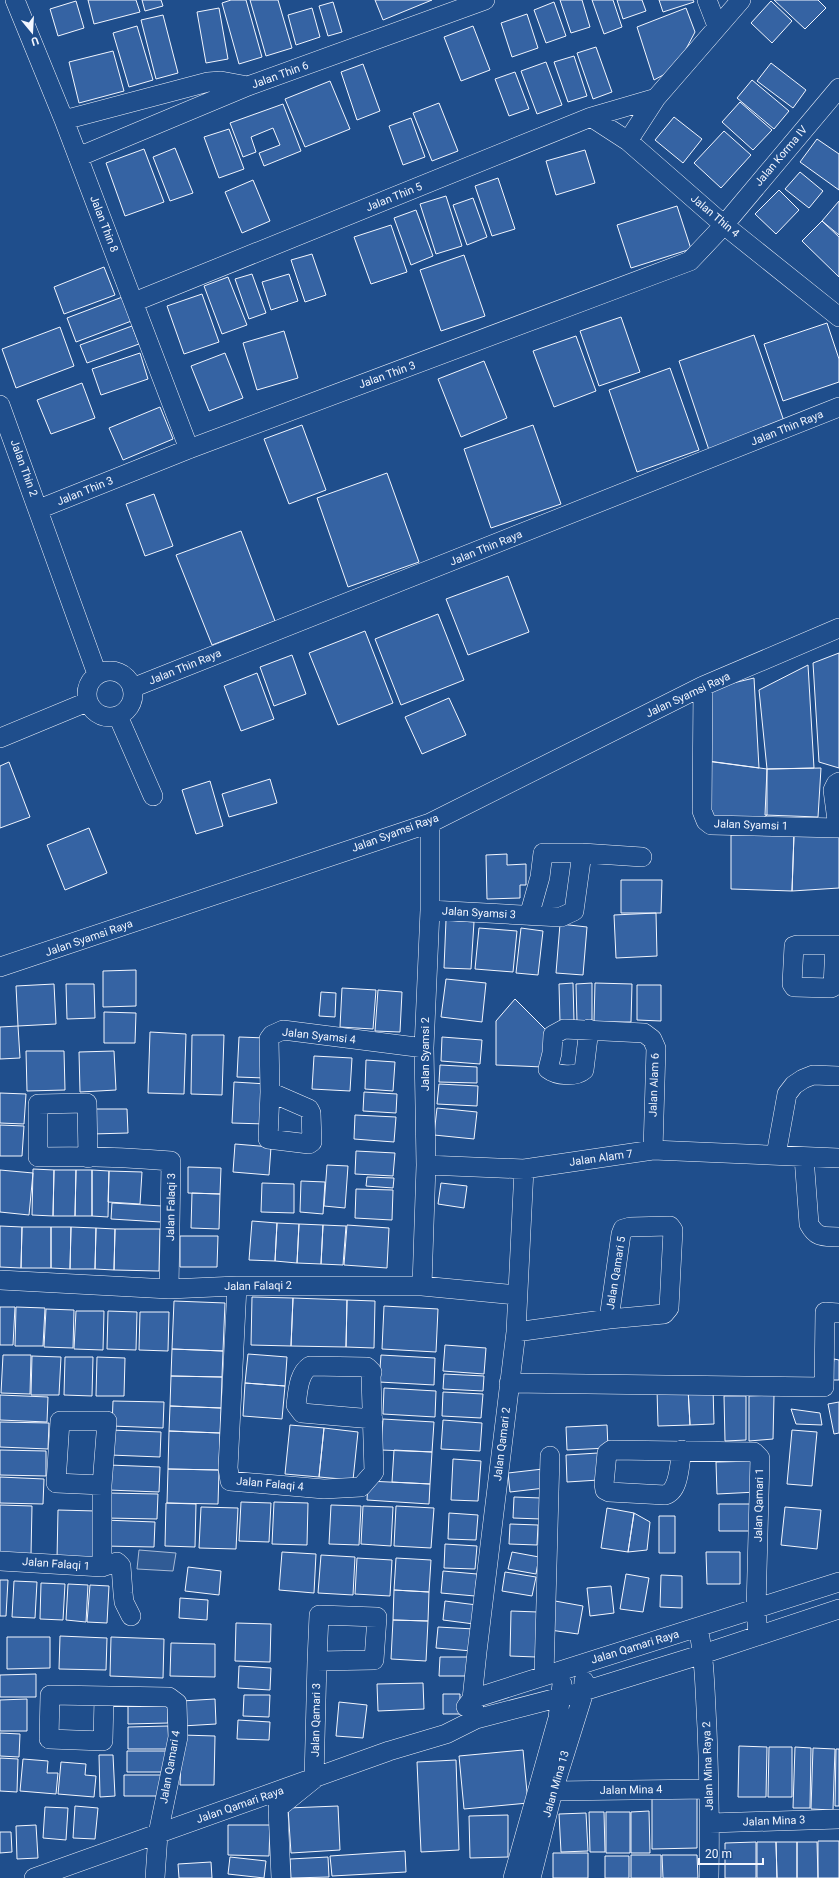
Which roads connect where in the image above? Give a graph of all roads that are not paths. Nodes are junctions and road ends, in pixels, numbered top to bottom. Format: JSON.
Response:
{"nodes":[{"id":1,"x":15,"y":0,"type":"edge"},
{"id":2,"x":485,"y":0,"type":"edge"},
{"id":3,"x":707,"y":0,"type":"edge"},
{"id":4,"x":741,"y":0,"type":"edge"},
{"id":5,"x":717,"y":26,"type":"junction"},
{"id":6,"x":248,"y":86,"type":"junction"},
{"id":7,"x":839,"y":88,"type":"edge"},
{"id":8,"x":656,"y":98,"type":"junction"},
{"id":9,"x":591,"y":117,"type":"junction"},
{"id":10,"x":64,"y":120,"type":"junction"},
{"id":11,"x":628,"y":141,"type":"junction"},
{"id":12,"x":78,"y":157,"type":"junction"},
{"id":13,"x":724,"y":225,"type":"junction"},
{"id":14,"x":134,"y":302,"type":"junction"},
{"id":15,"x":839,"y":317,"type":"edge"},
{"id":16,"x":0,"y":404,"type":"edge"},
{"id":17,"x":839,"y":407,"type":"edge"},
{"id":18,"x":189,"y":449,"type":"junction"},
{"id":19,"x":39,"y":509,"type":"junction"},
{"id":20,"x":839,"y":628,"type":"edge"},
{"id":21,"x":97,"y":674,"type":"junction"},
{"id":22,"x":703,"y":686,"type":"junction"},
{"id":23,"x":132,"y":688,"type":"junction"},
{"id":24,"x":87,"y":702,"type":"junction"},
{"id":25,"x":118,"y":716,"type":"junction"},
{"id":26,"x":0,"y":738,"type":"edge"},
{"id":27,"x":839,"y":782,"type":"edge"},
{"id":28,"x":153,"y":796,"type":"dead end"},
{"id":29,"x":430,"y":823,"type":"junction"},
{"id":30,"x":838,"y":828,"type":"edge"},
{"id":31,"x":582,"y":853,"type":"junction"},
{"id":32,"x":642,"y":857,"type":"dead end"},
{"id":33,"x":430,"y":910,"type":"junction"},
{"id":34,"x":529,"y":916,"type":"junction"},
{"id":35,"x":0,"y":967,"type":"edge"},
{"id":36,"x":589,"y":1029,"type":"dead end"},
{"id":37,"x":424,"y":1048,"type":"junction"},
{"id":38,"x":839,"y":1076,"type":"edge"},
{"id":39,"x":270,"y":1092,"type":"dead end"},
{"id":40,"x":653,"y":1150,"type":"junction"},
{"id":41,"x":776,"y":1155,"type":"junction"},
{"id":42,"x":804,"y":1157,"type":"junction"},
{"id":43,"x":88,"y":1158,"type":"dead end"},
{"id":44,"x":839,"y":1158,"type":"edge"},
{"id":45,"x":426,"y":1165,"type":"junction"},
{"id":46,"x":524,"y":1169,"type":"junction"},
{"id":47,"x":839,"y":1237,"type":"edge"},
{"id":48,"x":0,"y":1280,"type":"edge"},
{"id":49,"x":237,"y":1286,"type":"junction"},
{"id":50,"x":422,"y":1286,"type":"junction"},
{"id":51,"x":169,"y":1289,"type":"junction"},
{"id":52,"x":517,"y":1295,"type":"junction"},
{"id":53,"x":839,"y":1313,"type":"edge"},
{"id":54,"x":609,"y":1319,"type":"junction"},
{"id":55,"x":516,"y":1332,"type":"junction"},
{"id":56,"x":510,"y":1384,"type":"junction"},
{"id":57,"x":373,"y":1419,"type":"dead end"},
{"id":58,"x":682,"y":1450,"type":"dead end"},
{"id":59,"x":550,"y":1456,"type":"dead end"},
{"id":60,"x":102,"y":1485,"type":"dead end"},
{"id":61,"x":0,"y":1561,"type":"edge"},
{"id":62,"x":102,"y":1567,"type":"junction"},
{"id":63,"x":839,"y":1582,"type":"edge"},
{"id":64,"x":756,"y":1609,"type":"junction"},
{"id":65,"x":839,"y":1609,"type":"edge"},
{"id":66,"x":131,"y":1616,"type":"dead end"},
{"id":67,"x":698,"y":1627,"type":"junction"},
{"id":68,"x":758,"y":1636,"type":"junction"},
{"id":69,"x":703,"y":1654,"type":"junction"},
{"id":70,"x":317,"y":1661,"type":"dead end"},
{"id":71,"x":585,"y":1662,"type":"junction"},
{"id":72,"x":563,"y":1669,"type":"junction"},
{"id":73,"x":544,"y":1675,"type":"junction"},
{"id":74,"x":584,"y":1691,"type":"junction"},
{"id":75,"x":562,"y":1696,"type":"junction"},
{"id":76,"x":104,"y":1697,"type":"dead end"},
{"id":77,"x":472,"y":1699,"type":"junction"},
{"id":78,"x":476,"y":1719,"type":"junction"},
{"id":79,"x":446,"y":1734,"type":"junction"},
{"id":80,"x":314,"y":1779,"type":"junction"},
{"id":81,"x":710,"y":1789,"type":"junction"},
{"id":82,"x":553,"y":1791,"type":"junction"},
{"id":83,"x":839,"y":1819,"type":"edge"},
{"id":84,"x":710,"y":1823,"type":"junction"},
{"id":85,"x":158,"y":1834,"type":"junction"},
{"id":86,"x":34,"y":1878,"type":"edge"},
{"id":87,"x":155,"y":1878,"type":"edge"},
{"id":88,"x":281,"y":1878,"type":"edge"},
{"id":89,"x":513,"y":1878,"type":"edge"},
{"id":90,"x":531,"y":1878,"type":"edge"},
{"id":91,"x":709,"y":1878,"type":"edge"}],
"edges":[{"from":1,"to":10,"type":"street","name":"Jalan Thin 8"},
{"from":2,"to":6,"type":"street","name":"Jalan Thin 6"},
{"from":3,"to":5,"type":"street"},
{"from":4,"to":5,"type":"street"},
{"from":5,"to":8,"type":"street"},
{"from":6,"to":10,"type":"street"},
{"from":6,"to":12,"type":"street","name":"Jalan Thin 6"},
{"from":7,"to":13,"type":"street","name":"Jalan Korma IV"},
{"from":8,"to":9,"type":"street","name":"Jalan Thin 5"},
{"from":8,"to":11,"type":"street"},
{"from":9,"to":11,"type":"street","name":"Jalan Thin 4"},
{"from":9,"to":14,"type":"street","name":"Jalan Thin 5"},
{"from":10,"to":12,"type":"street","name":"Jalan Thin 8"},
{"from":11,"to":13,"type":"street","name":"Jalan Thin 4"},
{"from":12,"to":14,"type":"street","name":"Jalan Thin 8"},
{"from":13,"to":15,"type":"street","name":"Jalan Thin 4"},
{"from":13,"to":18,"type":"street","name":"Jalan Thin 3"},
{"from":14,"to":18,"type":"street","name":"Jalan Thin 8"},
{"from":16,"to":19,"type":"street","name":"Jalan Thin 2"},
{"from":17,"to":23,"type":"street","name":"Jalan Thin Raya"},
{"from":18,"to":19,"type":"street","name":"Jalan Thin 3"},
{"from":19,"to":21,"type":"street","name":"Jalan Thin 2"},
{"from":20,"to":22,"type":"street","name":"Jalan Syamsi Raya"},
{"from":21,"to":23,"type":"street"},
{"from":21,"to":24,"type":"street"},
{"from":22,"to":29,"type":"street","name":"Jalan Syamsi Raya"},
{"from":22,"to":30,"type":"street","name":"Jalan Syamsi 1"},
{"from":23,"to":25,"type":"street"},
{"from":24,"to":25,"type":"street"},
{"from":24,"to":26,"type":"street"},
{"from":25,"to":28,"type":"street"},
{"from":27,"to":30,"type":"street","name":"Jalan Syamsi 1"},
{"from":29,"to":33,"type":"street","name":"Jalan Syamsi 2"},
{"from":29,"to":35,"type":"street","name":"Jalan Syamsi Raya"},
{"from":31,"to":32,"type":"street"},
{"from":31,"to":34,"type":"street","name":"Jalan Syamsi 3"},
{"from":31,"to":34,"type":"street","name":"Jalan Syamsi 3"},
{"from":33,"to":34,"type":"street","name":"Jalan Syamsi 3"},
{"from":33,"to":37,"type":"street","name":"Jalan Syamsi 2"},
{"from":36,"to":40,"type":"street","name":"Jalan Alam 6"},
{"from":37,"to":39,"type":"street","name":"Jalan Syamsi 4"},
{"from":37,"to":45,"type":"street","name":"Jalan Syamsi 2"},
{"from":38,"to":41,"type":"street"},
{"from":40,"to":41,"type":"street","name":"Jalan Alam 7"},
{"from":40,"to":46,"type":"street","name":"Jalan Alam 7"},
{"from":41,"to":42,"type":"street","name":"Jalan Alam 7"},
{"from":42,"to":44,"type":"street","name":"Jalan Alam 7"},
{"from":42,"to":47,"type":"street"},
{"from":43,"to":51,"type":"street","name":"Jalan Falaqi 3"},
{"from":45,"to":46,"type":"street","name":"Jalan Alam 7"},
{"from":45,"to":50,"type":"street","name":"Jalan Syamsi 2"},
{"from":46,"to":52,"type":"street","name":"Jalan Qamari 2"},
{"from":48,"to":51,"type":"street","name":"Jalan Falaqi 2"},
{"from":49,"to":50,"type":"street","name":"Jalan Falaqi 2"},
{"from":49,"to":51,"type":"street","name":"Jalan Falaqi 2"},
{"from":49,"to":57,"type":"street","name":"Jalan Falaqi 4"},
{"from":50,"to":52,"type":"street","name":"Jalan Falaqi 2"},
{"from":52,"to":55,"type":"street","name":"Jalan Qamari 2"},
{"from":53,"to":56,"type":"street"},
{"from":54,"to":54,"type":"street","name":"Jalan Qamari 5"},
{"from":54,"to":55,"type":"street","name":"Jalan Qamari 5"},
{"from":55,"to":56,"type":"street","name":"Jalan Qamari 2"},
{"from":56,"to":77,"type":"street","name":"Jalan Qamari 2"},
{"from":58,"to":64,"type":"street","name":"Jalan Qamari 1"},
{"from":59,"to":73,"type":"street"},
{"from":60,"to":62,"type":"street","name":"Jalan Falaqi 1"},
{"from":61,"to":62,"type":"street","name":"Jalan Falaqi 1"},
{"from":62,"to":66,"type":"street"},
{"from":63,"to":64,"type":"street","name":"Jalan Qamari Raya"},
{"from":64,"to":67,"type":"street","name":"Jalan Qamari Raya"},
{"from":64,"to":68,"type":"street","name":"Jalan Qamari 1"},
{"from":65,"to":68,"type":"street","name":"Jalan Qamari Raya"},
{"from":67,"to":69,"type":"street","name":"Jalan Mina Raya 2"},
{"from":67,"to":71,"type":"street","name":"Jalan Qamari Raya"},
{"from":68,"to":69,"type":"street","name":"Jalan Qamari Raya"},
{"from":69,"to":74,"type":"street","name":"Jalan Qamari Raya"},
{"from":69,"to":81,"type":"street","name":"Jalan Mina Raya 2"},
{"from":70,"to":80,"type":"street","name":"Jalan Qamari 3"},
{"from":71,"to":72,"type":"street","name":"Jalan Qamari Raya"},
{"from":71,"to":74,"type":"street","name":"Jalan Mina 13"},
{"from":72,"to":73,"type":"street","name":"Jalan Qamari Raya"},
{"from":72,"to":75,"type":"street"},
{"from":73,"to":77,"type":"street","name":"Jalan Qamari Raya"},
{"from":74,"to":75,"type":"street","name":"Jalan Qamari Raya"},
{"from":74,"to":82,"type":"street","name":"Jalan Mina 13"},
{"from":75,"to":78,"type":"street","name":"Jalan Qamari Raya"},
{"from":75,"to":89,"type":"street"},
{"from":76,"to":85,"type":"street","name":"Jalan Qamari 4"},
{"from":77,"to":78,"type":"street","name":"Jalan Qamari 2"},
{"from":77,"to":79,"type":"street"},
{"from":78,"to":79,"type":"street","name":"Jalan Qamari Raya"},
{"from":79,"to":80,"type":"street","name":"Jalan Qamari Raya"},
{"from":80,"to":85,"type":"street","name":"Jalan Qamari Raya"},
{"from":80,"to":88,"type":"street"},
{"from":81,"to":82,"type":"street","name":"Jalan Mina 4"},
{"from":81,"to":84,"type":"street","name":"Jalan Mina Raya 2"},
{"from":82,"to":90,"type":"street","name":"Jalan Mina 13"},
{"from":83,"to":84,"type":"street","name":"Jalan Mina 3"},
{"from":84,"to":91,"type":"street","name":"Jalan Mina Raya 2"},
{"from":85,"to":86,"type":"street","name":"Jalan Qamari Raya"},
{"from":85,"to":87,"type":"street"}]}
